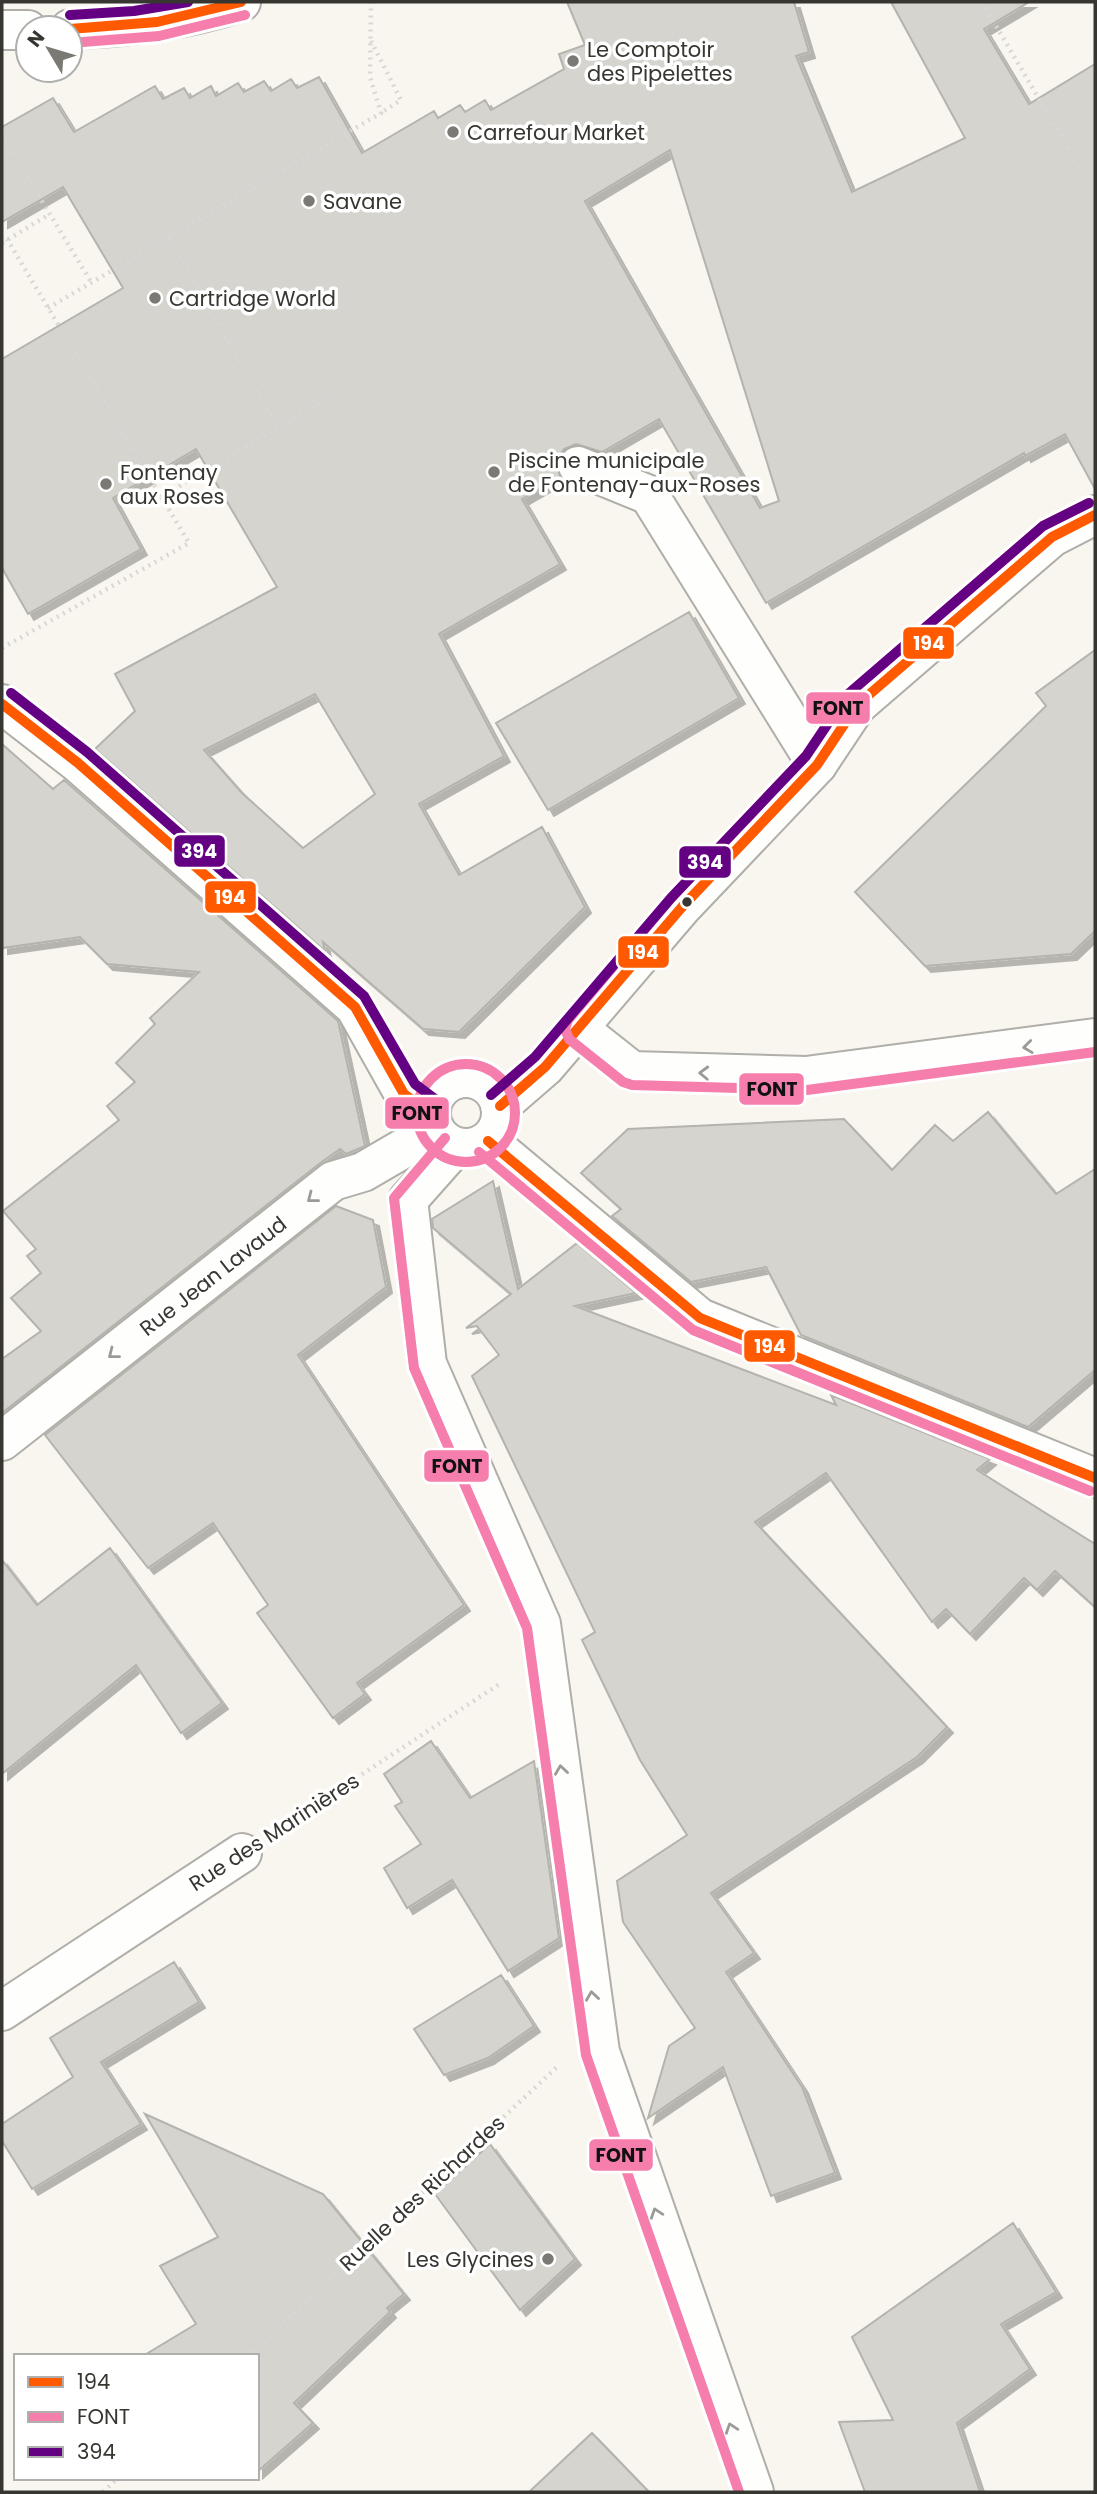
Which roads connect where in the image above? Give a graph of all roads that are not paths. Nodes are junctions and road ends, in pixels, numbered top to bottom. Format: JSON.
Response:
{"nodes":[{"id":1,"x":241,"y":2,"type":"edge"},
{"id":2,"x":84,"y":29,"type":"edge"},
{"id":3,"x":578,"y":466,"type":"dead end"},
{"id":4,"x":1095,"y":515,"type":"edge"},
{"id":5,"x":2,"y":704,"type":"edge"},
{"id":6,"x":817,"y":765,"type":"junction"},
{"id":7,"x":579,"y":1030,"type":"junction"},
{"id":8,"x":1095,"y":1038,"type":"edge"},
{"id":9,"x":462,"y":1127,"type":"junction"},
{"id":10,"x":363,"y":1172,"type":"junction"},
{"id":11,"x":408,"y":1200,"type":"junction"},
{"id":12,"x":2,"y":1441,"type":"edge"},
{"id":13,"x":1095,"y":1478,"type":"edge"},
{"id":14,"x":242,"y":1853,"type":"road end"},
{"id":15,"x":2,"y":2011,"type":"edge"},
{"id":16,"x":754,"y":2492,"type":"edge"}],
"edges":[{"from":1,"to":2,"type":"street"},
{"from":3,"to":6,"type":"street"},
{"from":4,"to":6,"type":"street"},
{"from":5,"to":9,"type":"street"},
{"from":6,"to":7,"type":"street"},
{"from":8,"to":7,"type":"street","one_way":true},
{"from":7,"to":9,"type":"street"},
{"from":9,"to":10,"type":"street","name":"Rue Jean Lavaud"},
{"from":9,"to":11,"type":"street"},
{"from":9,"to":13,"type":"street"},
{"from":10,"to":11,"type":"street"},
{"from":10,"to":12,"type":"street","name":"Rue Jean Lavaud","one_way":true},
{"from":16,"to":11,"type":"street","one_way":true},
{"from":14,"to":15,"type":"street","name":"Rue des Marinières"}]}
